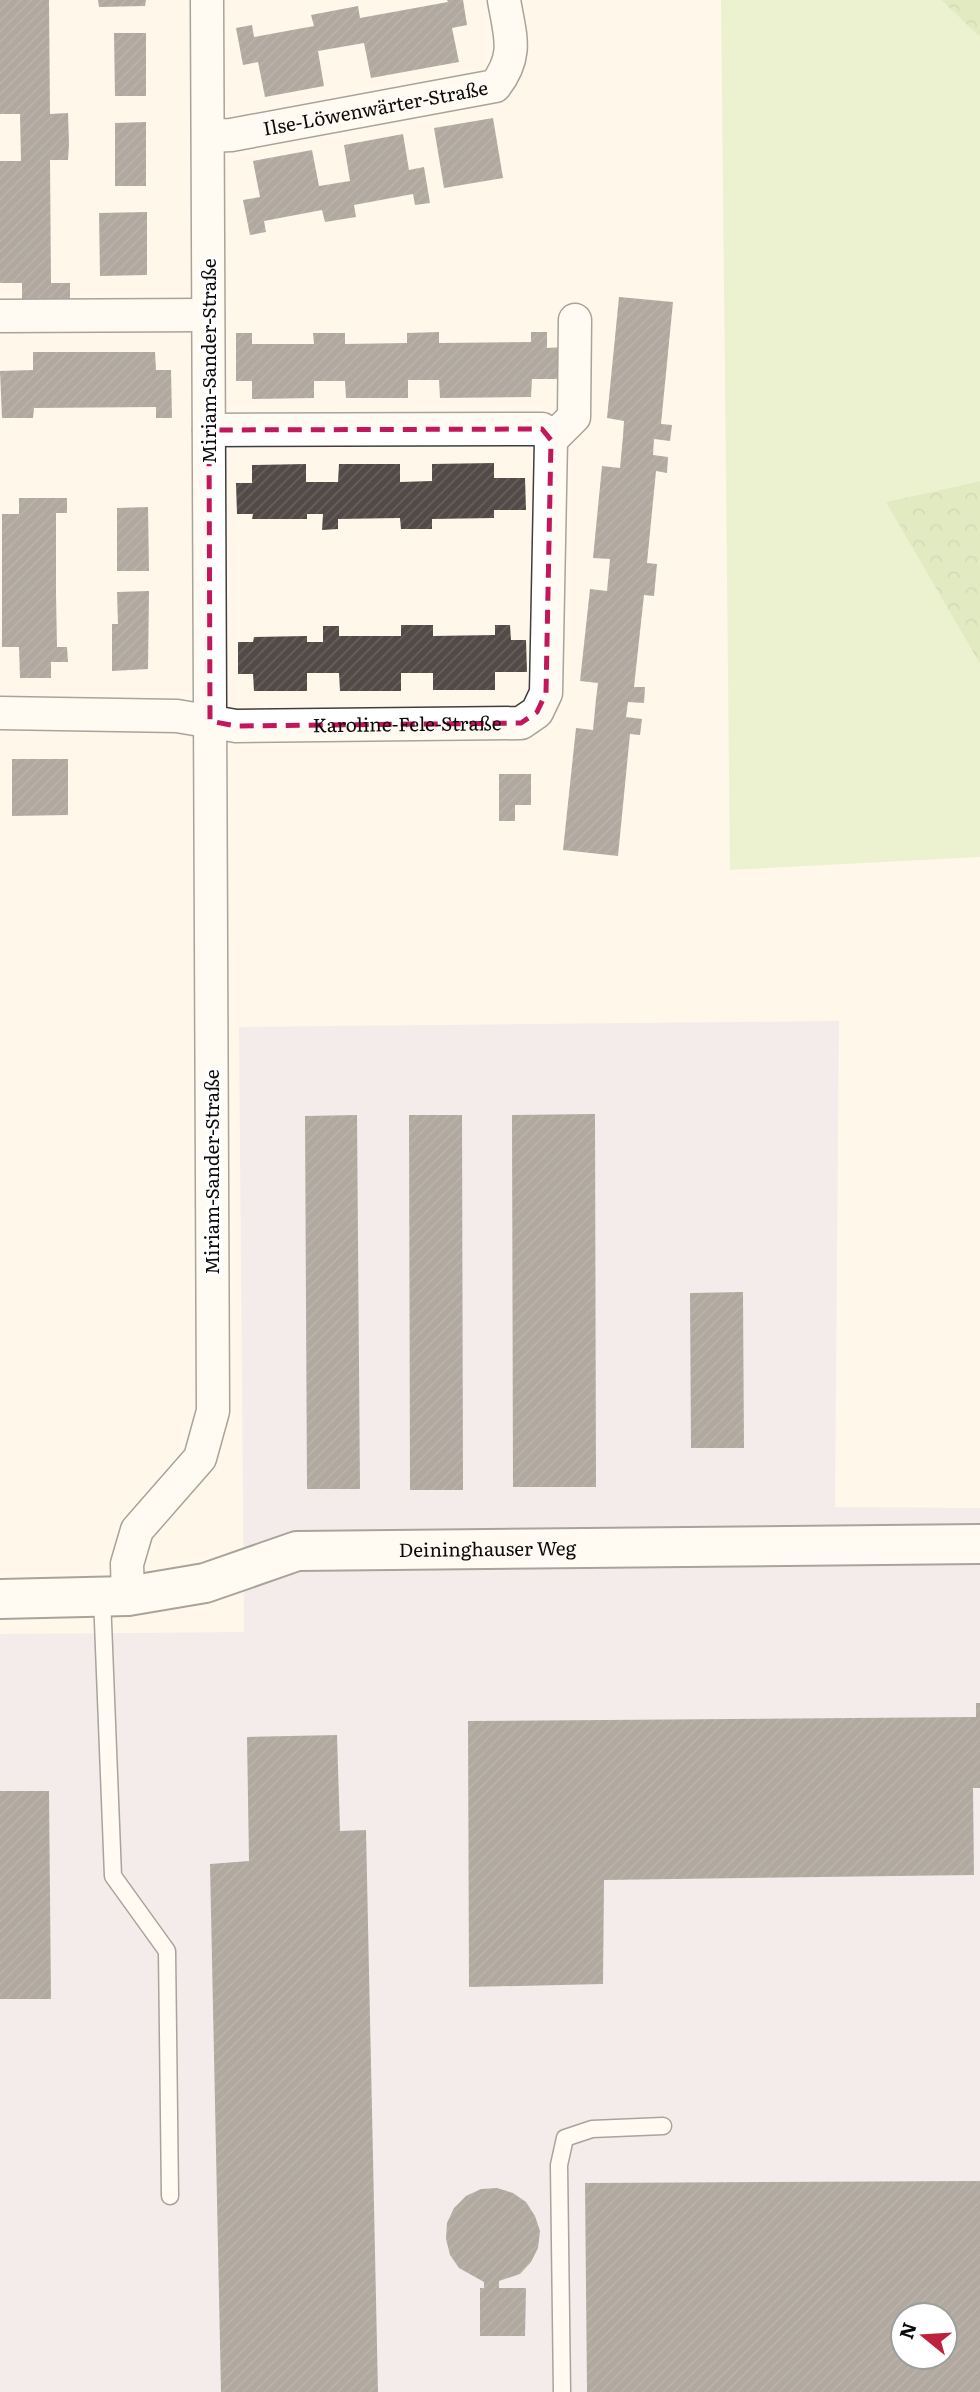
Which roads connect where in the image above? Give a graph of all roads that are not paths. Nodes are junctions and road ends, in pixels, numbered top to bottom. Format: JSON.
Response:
{"nodes":[{"id":1,"x":207,"y":0,"type":"edge"},
{"id":2,"x":504,"y":0,"type":"edge"},
{"id":3,"x":208,"y":136,"type":"junction"},
{"id":4,"x":0,"y":316,"type":"edge"},
{"id":5,"x":208,"y":316,"type":"junction"},
{"id":6,"x":575,"y":320,"type":"dead end"},
{"id":7,"x":209,"y":430,"type":"junction"},
{"id":8,"x":551,"y":440,"type":"junction"},
{"id":9,"x":0,"y":713,"type":"edge"},
{"id":10,"x":210,"y":721,"type":"junction"},
{"id":11,"x":980,"y":1544,"type":"edge"},
{"id":12,"x":115,"y":1596,"type":"junction"},
{"id":13,"x":0,"y":1599,"type":"edge"},
{"id":14,"x":663,"y":2126,"type":"dead end"},
{"id":15,"x":170,"y":2196,"type":"dead end"},
{"id":16,"x":562,"y":2392,"type":"edge"}],
"edges":[{"from":1,"to":3,"type":"street","name":"Miriam-Sander-Straße"},
{"from":2,"to":3,"type":"street","name":"Ilse-Löwenwärter-Straße"},
{"from":3,"to":5,"type":"street","name":"Miriam-Sander-Straße"},
{"from":4,"to":5,"type":"street"},
{"from":5,"to":7,"type":"street","name":"Miriam-Sander-Straße"},
{"from":6,"to":8,"type":"street"},
{"from":7,"to":8,"type":"street"},
{"from":7,"to":10,"type":"street","name":"Miriam-Sander-Straße"},
{"from":8,"to":10,"type":"street","name":"Karoline-Fele-Straße"},
{"from":9,"to":10,"type":"street"},
{"from":10,"to":12,"type":"street","name":"Miriam-Sander-Straße"},
{"from":11,"to":12,"type":"street","name":"Deininghauser Weg"},
{"from":12,"to":13,"type":"street","name":"Deininghauser Weg"},
{"from":12,"to":15,"type":"lane"},
{"from":14,"to":16,"type":"lane"}]}
